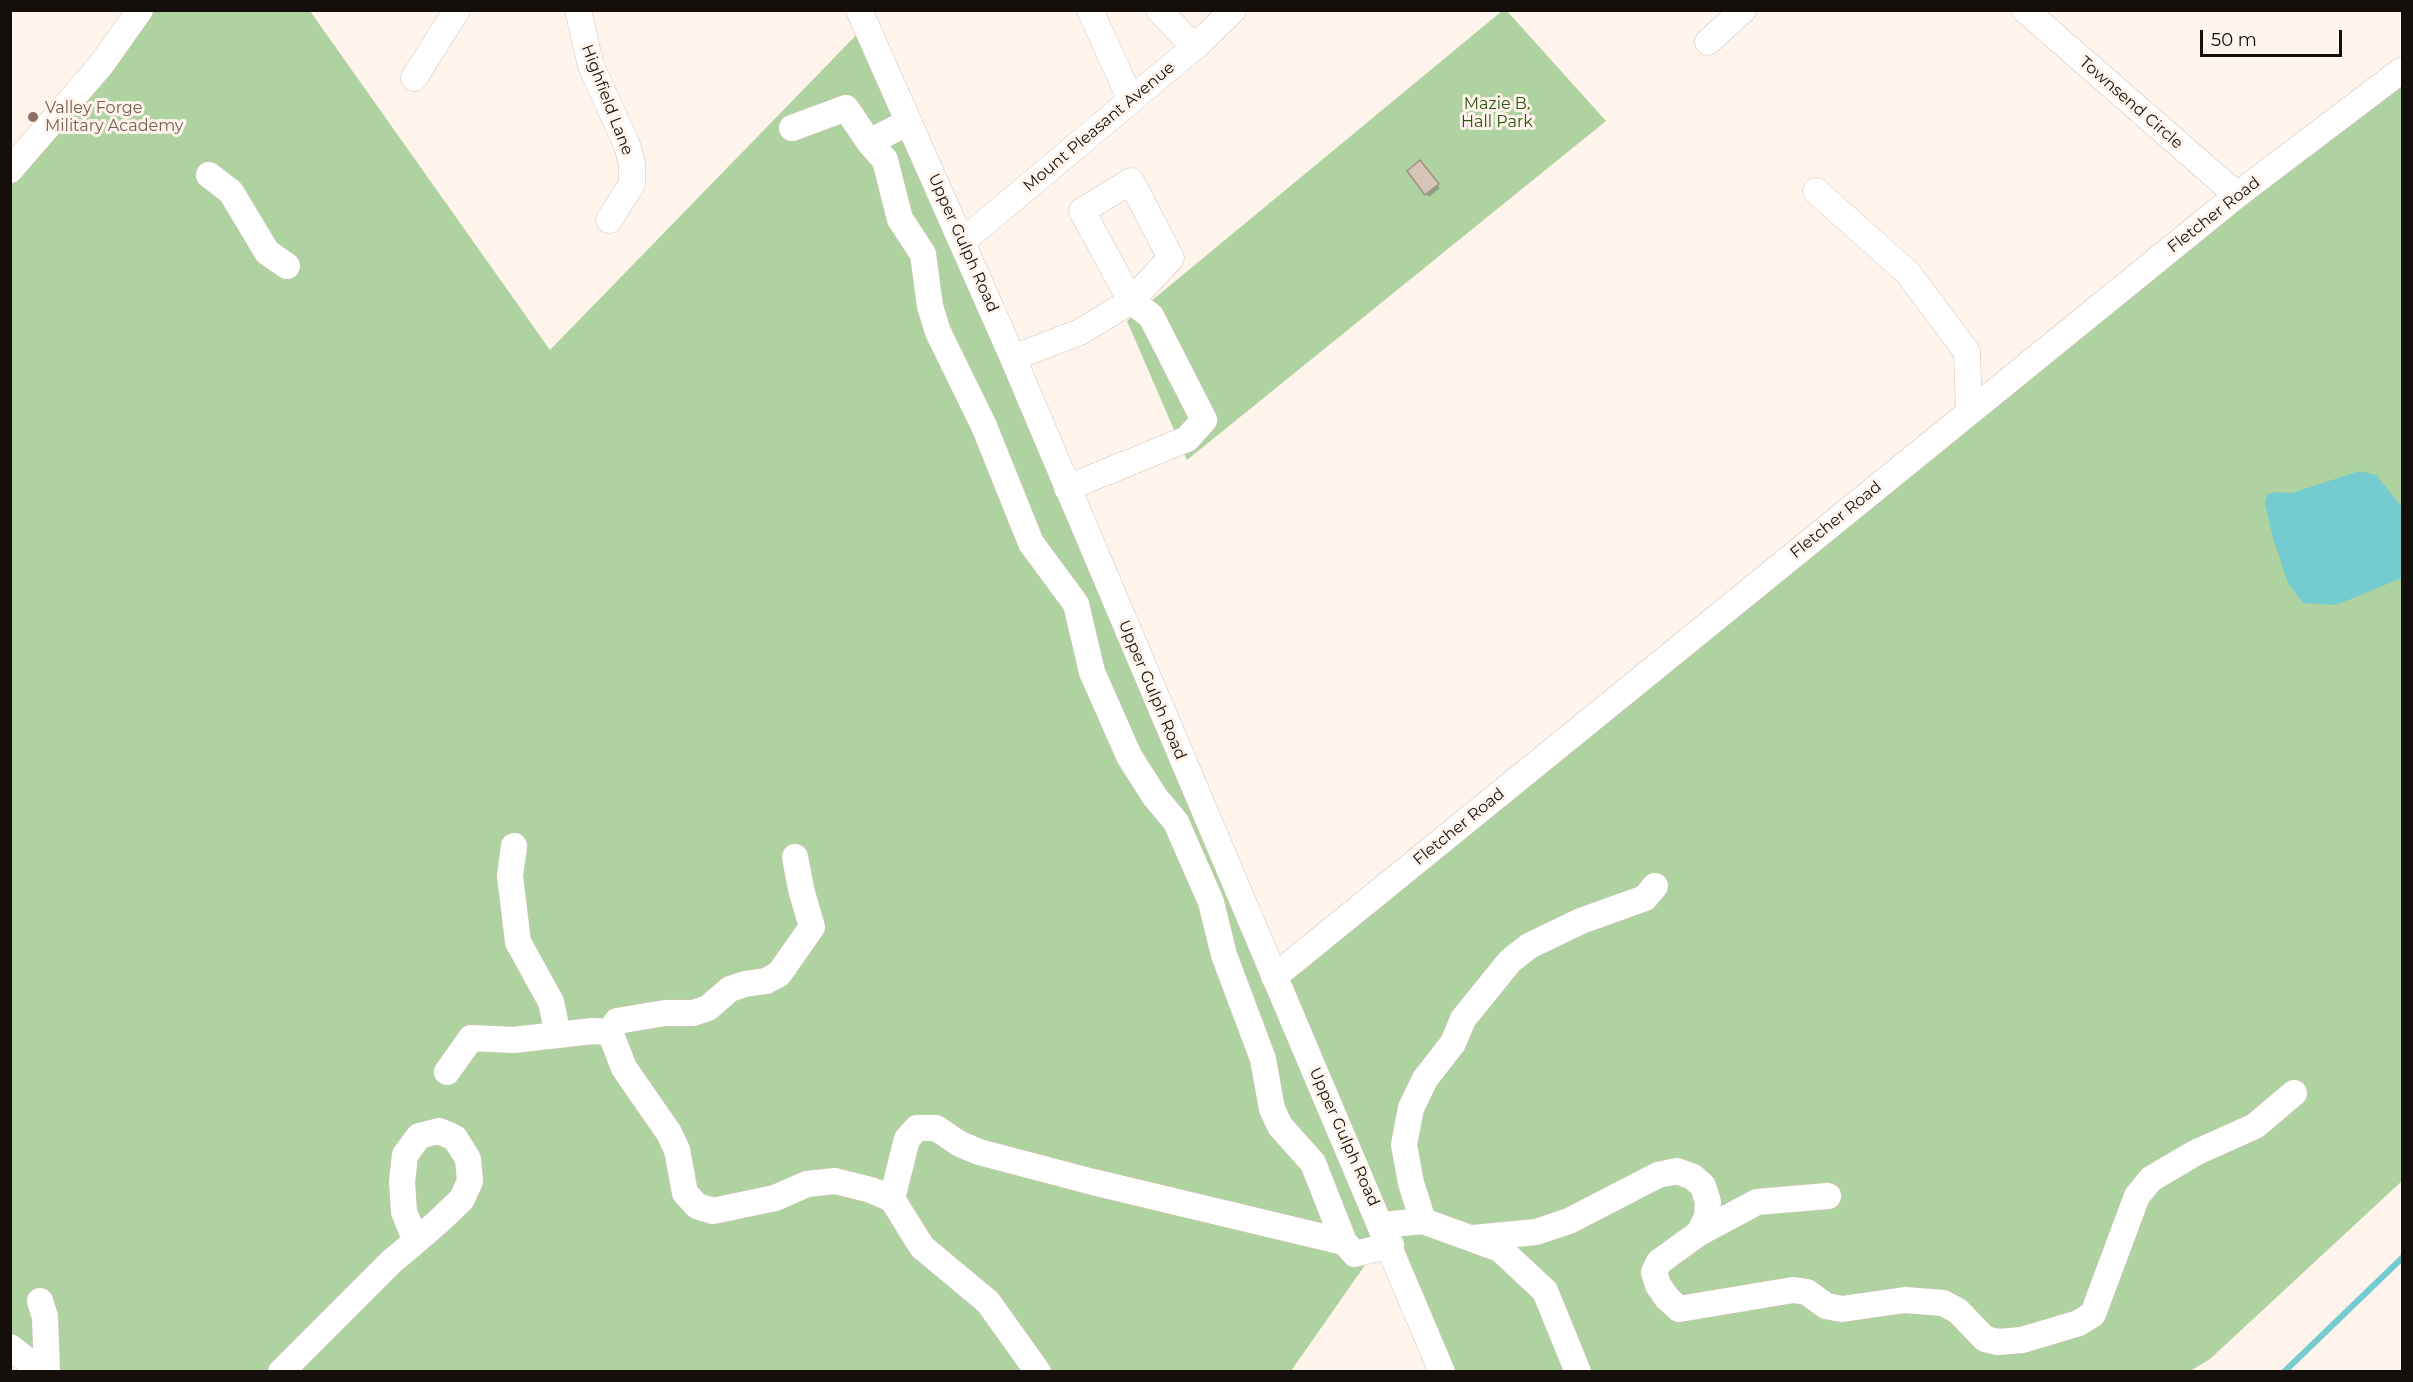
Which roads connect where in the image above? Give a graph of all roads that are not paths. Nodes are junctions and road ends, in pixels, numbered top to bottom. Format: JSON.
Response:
{"nodes":[{"id":1,"x":140,"y":10,"type":"edge"},
{"id":2,"x":458,"y":10,"type":"edge"},
{"id":3,"x":578,"y":10,"type":"edge"},
{"id":4,"x":859,"y":10,"type":"edge"},
{"id":5,"x":1090,"y":10,"type":"edge"},
{"id":6,"x":1159,"y":10,"type":"edge"},
{"id":7,"x":1233,"y":10,"type":"edge"},
{"id":8,"x":1743,"y":10,"type":"edge"},
{"id":9,"x":2025,"y":10,"type":"edge"},
{"id":10,"x":1708,"y":42,"type":"dead end"},
{"id":11,"x":1194,"y":47,"type":"junction"},
{"id":12,"x":2403,"y":70,"type":"edge"},
{"id":13,"x":414,"y":78,"type":"dead end"},
{"id":14,"x":1131,"y":100,"type":"junction"},
{"id":15,"x":909,"y":122,"type":"junction"},
{"id":16,"x":792,"y":128,"type":"dead end"},
{"id":17,"x":869,"y":142,"type":"junction"},
{"id":18,"x":10,"y":170,"type":"edge"},
{"id":19,"x":208,"y":175,"type":"dead end"},
{"id":20,"x":1816,"y":191,"type":"dead end"},
{"id":21,"x":2237,"y":195,"type":"junction"},
{"id":22,"x":609,"y":220,"type":"dead end"},
{"id":23,"x":963,"y":241,"type":"junction"},
{"id":24,"x":287,"y":266,"type":"dead end"},
{"id":25,"x":1013,"y":358,"type":"junction"},
{"id":26,"x":1970,"y":412,"type":"junction"},
{"id":27,"x":1067,"y":488,"type":"junction"},
{"id":28,"x":514,"y":846,"type":"dead end"},
{"id":29,"x":795,"y":857,"type":"dead end"},
{"id":30,"x":1656,"y":886,"type":"dead end"},
{"id":31,"x":1274,"y":976,"type":"junction"},
{"id":32,"x":610,"y":1032,"type":"junction"},
{"id":33,"x":558,"y":1035,"type":"junction"},
{"id":34,"x":447,"y":1072,"type":"dead end"},
{"id":35,"x":2294,"y":1093,"type":"dead end"},
{"id":36,"x":1828,"y":1196,"type":"dead end"},
{"id":37,"x":892,"y":1199,"type":"junction"},
{"id":38,"x":1423,"y":1221,"type":"junction"},
{"id":39,"x":1699,"y":1233,"type":"junction"},
{"id":40,"x":1386,"y":1235,"type":"junction"},
{"id":41,"x":1473,"y":1239,"type":"junction"},
{"id":42,"x":416,"y":1241,"type":"dead end"},
{"id":43,"x":1344,"y":1242,"type":"junction"},
{"id":44,"x":40,"y":1301,"type":"dead end"},
{"id":45,"x":10,"y":1347,"type":"edge"},
{"id":46,"x":44,"y":1371,"type":"edge"},
{"id":47,"x":281,"y":1371,"type":"edge"},
{"id":48,"x":1038,"y":1371,"type":"edge"},
{"id":49,"x":1443,"y":1371,"type":"edge"},
{"id":50,"x":1578,"y":1371,"type":"edge"}],
"edges":[{"from":1,"to":18,"type":"street"},
{"from":2,"to":13,"type":"street"},
{"from":3,"to":22,"type":"street","name":"Highfield Lane"},
{"from":4,"to":15,"type":"street","name":"Upper Gulph Road"},
{"from":5,"to":14,"type":"street"},
{"from":6,"to":11,"type":"street"},
{"from":7,"to":11,"type":"street","name":"Mount Pleasant Avenue"},
{"from":8,"to":10,"type":"street"},
{"from":9,"to":21,"type":"street","name":"Townsend Circle"},
{"from":11,"to":14,"type":"street","name":"Mount Pleasant Avenue"},
{"from":12,"to":21,"type":"street","name":"Fletcher Road"},
{"from":14,"to":23,"type":"street","name":"Mount Pleasant Avenue"},
{"from":15,"to":17,"type":"street"},
{"from":15,"to":23,"type":"street","name":"Upper Gulph Road"},
{"from":16,"to":17,"type":"street"},
{"from":17,"to":43,"type":"street"},
{"from":19,"to":24,"type":"street"},
{"from":20,"to":26,"type":"street"},
{"from":21,"to":26,"type":"street","name":"Fletcher Road"},
{"from":23,"to":25,"type":"street","name":"Upper Gulph Road"},
{"from":25,"to":27,"type":"street","name":"Upper Gulph Road"},
{"from":25,"to":27,"type":"street"},
{"from":26,"to":31,"type":"street","name":"Fletcher Road"},
{"from":27,"to":31,"type":"street","name":"Upper Gulph Road"},
{"from":28,"to":33,"type":"street"},
{"from":29,"to":32,"type":"street"},
{"from":30,"to":38,"type":"street"},
{"from":31,"to":40,"type":"street","name":"Upper Gulph Road"},
{"from":32,"to":33,"type":"street"},
{"from":32,"to":37,"type":"street"},
{"from":33,"to":34,"type":"street"},
{"from":35,"to":39,"type":"street"},
{"from":36,"to":39,"type":"street"},
{"from":37,"to":43,"type":"street"},
{"from":37,"to":48,"type":"street"},
{"from":38,"to":40,"type":"street"},
{"from":38,"to":41,"type":"street"},
{"from":39,"to":41,"type":"street"},
{"from":40,"to":43,"type":"street"},
{"from":40,"to":49,"type":"street","name":"Upper Gulph Road"},
{"from":41,"to":50,"type":"street"},
{"from":42,"to":47,"type":"street"},
{"from":44,"to":46,"type":"street"},
{"from":45,"to":46,"type":"street"}]}
